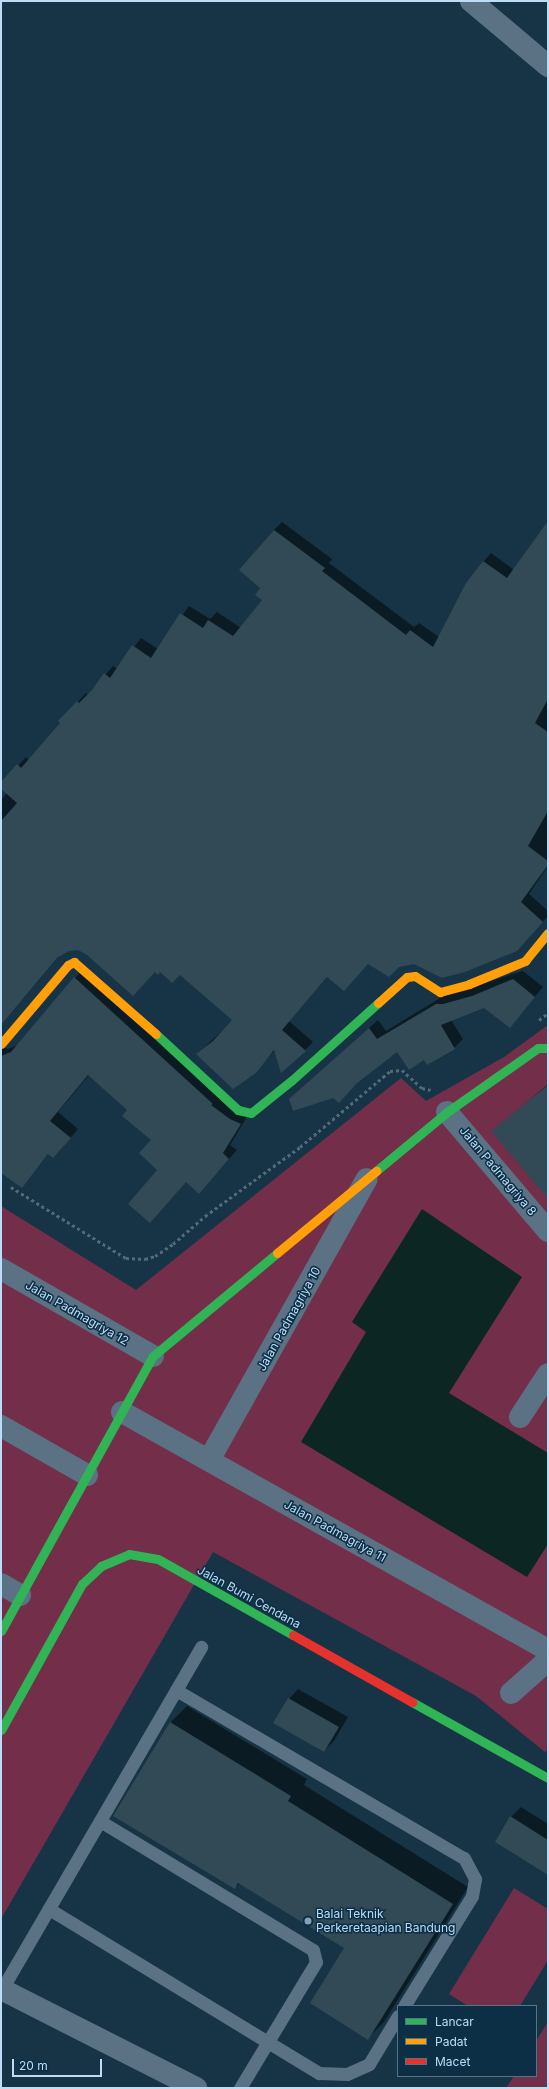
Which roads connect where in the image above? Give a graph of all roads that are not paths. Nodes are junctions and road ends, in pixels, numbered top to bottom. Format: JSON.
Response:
{"nodes":[{"id":1,"x":471,"y":1,"type":"edge"},
{"id":2,"x":548,"y":66,"type":"edge"},
{"id":3,"x":548,"y":933,"type":"edge"},
{"id":4,"x":1,"y":1044,"type":"edge"},
{"id":5,"x":548,"y":1048,"type":"edge"},
{"id":6,"x":447,"y":1112,"type":"junction"},
{"id":7,"x":368,"y":1177,"type":"junction"},
{"id":8,"x":548,"y":1231,"type":"edge"},
{"id":9,"x":1,"y":1269,"type":"edge"},
{"id":10,"x":153,"y":1356,"type":"junction"},
{"id":11,"x":548,"y":1374,"type":"edge"},
{"id":12,"x":122,"y":1412,"type":"junction"},
{"id":13,"x":520,"y":1417,"type":"dead end"},
{"id":14,"x":1,"y":1426,"type":"edge"},
{"id":15,"x":209,"y":1460,"type":"junction"},
{"id":16,"x":87,"y":1476,"type":"junction"},
{"id":17,"x":1,"y":1584,"type":"edge"},
{"id":18,"x":20,"y":1595,"type":"junction"},
{"id":19,"x":1,"y":1631,"type":"edge"},
{"id":20,"x":201,"y":1647,"type":"dead end"},
{"id":21,"x":548,"y":1650,"type":"edge"},
{"id":22,"x":548,"y":1660,"type":"edge"},
{"id":23,"x":176,"y":1690,"type":"junction"},
{"id":24,"x":511,"y":1694,"type":"dead end"},
{"id":25,"x":1,"y":1730,"type":"edge"},
{"id":26,"x":548,"y":1778,"type":"edge"},
{"id":27,"x":100,"y":1821,"type":"junction"},
{"id":28,"x":48,"y":1909,"type":"junction"},
{"id":29,"x":2,"y":1989,"type":"edge"},
{"id":30,"x":405,"y":2005,"type":"edge"},
{"id":31,"x":397,"y":2018,"type":"edge"},
{"id":32,"x":267,"y":2042,"type":"junction"},
{"id":33,"x":196,"y":2088,"type":"edge"},
{"id":34,"x":240,"y":2088,"type":"edge"}],
"edges":[{"from":1,"to":2,"type":"street"},
{"from":3,"to":4,"type":"street"},
{"from":5,"to":6,"type":"street","name":"Jalan Padmagriya 10"},
{"from":6,"to":7,"type":"street","name":"Jalan Padmagriya 10"},
{"from":6,"to":8,"type":"street","name":"Jalan Padmagriya 8"},
{"from":7,"to":10,"type":"street","name":"Jalan Padmagriya 10"},
{"from":7,"to":15,"type":"street","name":"Jalan Padmagriya 10"},
{"from":9,"to":10,"type":"street","name":"Jalan Padmagriya 12"},
{"from":10,"to":12,"type":"street"},
{"from":11,"to":13,"type":"street"},
{"from":12,"to":15,"type":"street","name":"Jalan Padmagriya 11"},
{"from":12,"to":16,"type":"street"},
{"from":14,"to":16,"type":"street"},
{"from":15,"to":21,"type":"street","name":"Jalan Padmagriya 11"},
{"from":16,"to":18,"type":"street"},
{"from":17,"to":18,"type":"street"},
{"from":18,"to":19,"type":"street"},
{"from":20,"to":23,"type":"lane"},
{"from":22,"to":24,"type":"street"},
{"from":23,"to":27,"type":"lane"},
{"from":23,"to":30,"type":"lane"},
{"from":25,"to":26,"type":"street","name":"Jalan Bumi Cendana"},
{"from":27,"to":28,"type":"lane"},
{"from":27,"to":32,"type":"lane"},
{"from":28,"to":29,"type":"lane"},
{"from":28,"to":32,"type":"lane"},
{"from":29,"to":33,"type":"street"},
{"from":31,"to":32,"type":"lane"},
{"from":32,"to":34,"type":"lane"}]}
